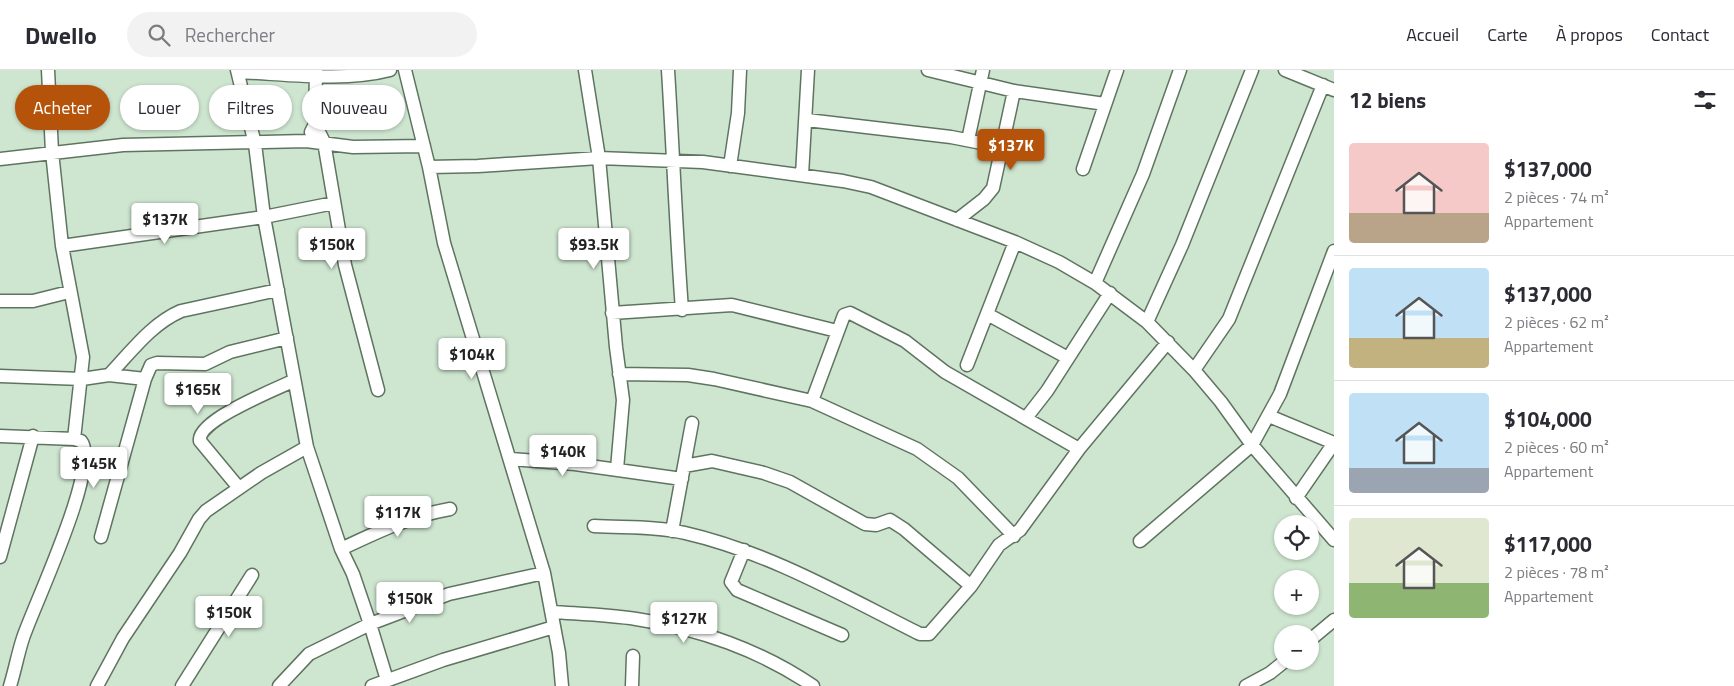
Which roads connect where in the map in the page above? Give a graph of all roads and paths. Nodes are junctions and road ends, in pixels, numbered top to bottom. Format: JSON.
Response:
{"nodes":[{"id":1,"x":48,"y":70,"type":"edge"},
{"id":2,"x":390,"y":70,"type":"edge"},
{"id":3,"x":405,"y":70,"type":"edge"},
{"id":4,"x":585,"y":70,"type":"edge"},
{"id":5,"x":668,"y":70,"type":"edge"},
{"id":6,"x":740,"y":70,"type":"edge"},
{"id":7,"x":808,"y":70,"type":"edge"},
{"id":8,"x":928,"y":70,"type":"edge"},
{"id":9,"x":983,"y":70,"type":"edge"},
{"id":10,"x":1117,"y":70,"type":"edge"},
{"id":11,"x":1180,"y":70,"type":"edge"},
{"id":12,"x":1252,"y":70,"type":"edge"},
{"id":13,"x":1285,"y":70,"type":"edge"},
{"id":14,"x":237,"y":71,"type":"edge"},
{"id":15,"x":316,"y":73,"type":"edge"},
{"id":16,"x":980,"y":84,"type":"junction"},
{"id":17,"x":1329,"y":88,"type":"edge"},
{"id":18,"x":1014,"y":91,"type":"junction"},
{"id":19,"x":1105,"y":104,"type":"junction"},
{"id":20,"x":807,"y":120,"type":"junction"},
{"id":21,"x":312,"y":130,"type":"edge"},
{"id":22,"x":318,"y":130,"type":"edge"},
{"id":23,"x":968,"y":140,"type":"junction"},
{"id":24,"x":306,"y":141,"type":"junction"},
{"id":25,"x":324,"y":142,"type":"junction"},
{"id":26,"x":256,"y":144,"type":"junction"},
{"id":27,"x":424,"y":146,"type":"junction"},
{"id":28,"x":1002,"y":147,"type":"junction"},
{"id":29,"x":52,"y":152,"type":"junction"},
{"id":30,"x":599,"y":158,"type":"junction"},
{"id":31,"x":0,"y":159,"type":"edge"},
{"id":32,"x":674,"y":160,"type":"junction"},
{"id":33,"x":730,"y":166,"type":"junction"},
{"id":34,"x":429,"y":167,"type":"junction"},
{"id":35,"x":1083,"y":169,"type":"dead end"},
{"id":36,"x":802,"y":175,"type":"junction"},
{"id":37,"x":334,"y":203,"type":"junction"},
{"id":38,"x":264,"y":217,"type":"junction"},
{"id":39,"x":957,"y":220,"type":"junction"},
{"id":40,"x":1015,"y":242,"type":"junction"},
{"id":41,"x":62,"y":246,"type":"junction"},
{"id":42,"x":1334,"y":252,"type":"edge"},
{"id":43,"x":1095,"y":283,"type":"junction"},
{"id":44,"x":278,"y":290,"type":"junction"},
{"id":45,"x":69,"y":292,"type":"junction"},
{"id":46,"x":1110,"y":293,"type":"junction"},
{"id":47,"x":0,"y":301,"type":"edge"},
{"id":48,"x":682,"y":310,"type":"junction"},
{"id":49,"x":612,"y":313,"type":"junction"},
{"id":50,"x":987,"y":314,"type":"junction"},
{"id":51,"x":1147,"y":322,"type":"junction"},
{"id":52,"x":837,"y":331,"type":"junction"},
{"id":53,"x":287,"y":338,"type":"junction"},
{"id":54,"x":1168,"y":342,"type":"junction"},
{"id":55,"x":1068,"y":358,"type":"junction"},
{"id":56,"x":967,"y":365,"type":"dead end"},
{"id":57,"x":1194,"y":370,"type":"junction"},
{"id":58,"x":619,"y":374,"type":"junction"},
{"id":59,"x":109,"y":375,"type":"junction"},
{"id":60,"x":0,"y":376,"type":"edge"},
{"id":61,"x":82,"y":379,"type":"junction"},
{"id":62,"x":145,"y":379,"type":"junction"},
{"id":63,"x":293,"y":381,"type":"junction"},
{"id":64,"x":378,"y":390,"type":"dead end"},
{"id":65,"x":812,"y":401,"type":"junction"},
{"id":66,"x":1269,"y":416,"type":"junction"},
{"id":67,"x":1026,"y":418,"type":"junction"},
{"id":68,"x":692,"y":423,"type":"dead end"},
{"id":69,"x":0,"y":436,"type":"edge"},
{"id":70,"x":33,"y":436,"type":"junction"},
{"id":71,"x":74,"y":439,"type":"junction"},
{"id":72,"x":1334,"y":443,"type":"edge"},
{"id":73,"x":1252,"y":445,"type":"junction"},
{"id":74,"x":307,"y":447,"type":"junction"},
{"id":75,"x":1079,"y":449,"type":"junction"},
{"id":76,"x":511,"y":459,"type":"junction"},
{"id":77,"x":617,"y":469,"type":"junction"},
{"id":78,"x":683,"y":472,"type":"junction"},
{"id":79,"x":239,"y":488,"type":"junction"},
{"id":80,"x":1296,"y":498,"type":"junction"},
{"id":81,"x":450,"y":509,"type":"dead end"},
{"id":82,"x":594,"y":526,"type":"dead end"},
{"id":83,"x":672,"y":531,"type":"junction"},
{"id":84,"x":1014,"y":536,"type":"junction"},
{"id":85,"x":101,"y":537,"type":"dead end"},
{"id":86,"x":1334,"y":540,"type":"edge"},
{"id":87,"x":1140,"y":541,"type":"dead end"},
{"id":88,"x":341,"y":549,"type":"junction"},
{"id":89,"x":744,"y":550,"type":"junction"},
{"id":90,"x":0,"y":557,"type":"edge"},
{"id":91,"x":544,"y":573,"type":"junction"},
{"id":92,"x":252,"y":575,"type":"dead end"},
{"id":93,"x":971,"y":586,"type":"junction"},
{"id":94,"x":553,"y":612,"type":"junction"},
{"id":95,"x":1334,"y":620,"type":"edge"},
{"id":96,"x":370,"y":624,"type":"junction"},
{"id":97,"x":554,"y":627,"type":"junction"},
{"id":98,"x":1319,"y":632,"type":"edge"},
{"id":99,"x":842,"y":635,"type":"dead end"},
{"id":100,"x":632,"y":656,"type":"dead end"},
{"id":101,"x":1274,"y":670,"type":"edge"},
{"id":102,"x":388,"y":680,"type":"junction"},
{"id":103,"x":10,"y":686,"type":"edge"},
{"id":104,"x":97,"y":686,"type":"edge"},
{"id":105,"x":182,"y":686,"type":"edge"},
{"id":106,"x":279,"y":686,"type":"edge"},
{"id":107,"x":372,"y":686,"type":"edge"},
{"id":108,"x":562,"y":686,"type":"edge"},
{"id":109,"x":632,"y":686,"type":"edge"},
{"id":110,"x":813,"y":686,"type":"edge"},
{"id":111,"x":1246,"y":686,"type":"edge"}],
"edges":[{"from":1,"to":29,"type":"street"},
{"from":2,"to":15,"type":"street"},
{"from":3,"to":27,"type":"street"},
{"from":4,"to":30,"type":"street"},
{"from":5,"to":32,"type":"street"},
{"from":6,"to":33,"type":"street"},
{"from":7,"to":20,"type":"street"},
{"from":8,"to":16,"type":"street"},
{"from":9,"to":16,"type":"street"},
{"from":10,"to":19,"type":"street"},
{"from":11,"to":43,"type":"street"},
{"from":12,"to":51,"type":"street"},
{"from":13,"to":17,"type":"street"},
{"from":14,"to":15,"type":"street"},
{"from":14,"to":26,"type":"street"},
{"from":16,"to":18,"type":"street"},
{"from":16,"to":23,"type":"street"},
{"from":17,"to":57,"type":"street"},
{"from":18,"to":19,"type":"street"},
{"from":18,"to":28,"type":"street"},
{"from":19,"to":35,"type":"street"},
{"from":20,"to":23,"type":"street"},
{"from":20,"to":36,"type":"street"},
{"from":21,"to":24,"type":"street"},
{"from":22,"to":25,"type":"street"},
{"from":23,"to":28,"type":"street"},
{"from":24,"to":25,"type":"street"},
{"from":24,"to":26,"type":"street"},
{"from":25,"to":27,"type":"street"},
{"from":25,"to":37,"type":"street"},
{"from":26,"to":29,"type":"street"},
{"from":26,"to":38,"type":"street"},
{"from":27,"to":34,"type":"street"},
{"from":28,"to":39,"type":"street"},
{"from":29,"to":31,"type":"street"},
{"from":29,"to":41,"type":"street"},
{"from":30,"to":32,"type":"street"},
{"from":30,"to":34,"type":"street"},
{"from":30,"to":49,"type":"street"},
{"from":32,"to":33,"type":"street"},
{"from":32,"to":48,"type":"street"},
{"from":33,"to":36,"type":"street"},
{"from":34,"to":76,"type":"street"},
{"from":36,"to":39,"type":"street"},
{"from":37,"to":38,"type":"street"},
{"from":37,"to":64,"type":"street"},
{"from":38,"to":41,"type":"street"},
{"from":38,"to":44,"type":"street"},
{"from":39,"to":40,"type":"street"},
{"from":40,"to":43,"type":"street"},
{"from":40,"to":50,"type":"street"},
{"from":41,"to":45,"type":"street"},
{"from":42,"to":66,"type":"street"},
{"from":43,"to":46,"type":"street"},
{"from":44,"to":53,"type":"street"},
{"from":44,"to":59,"type":"street"},
{"from":45,"to":47,"type":"street"},
{"from":45,"to":61,"type":"street"},
{"from":46,"to":51,"type":"street"},
{"from":46,"to":55,"type":"street"},
{"from":48,"to":49,"type":"street"},
{"from":48,"to":52,"type":"street"},
{"from":49,"to":58,"type":"street"},
{"from":50,"to":55,"type":"street"},
{"from":50,"to":56,"type":"street"},
{"from":51,"to":54,"type":"street"},
{"from":52,"to":65,"type":"street"},
{"from":52,"to":67,"type":"street"},
{"from":53,"to":62,"type":"street"},
{"from":53,"to":63,"type":"street"},
{"from":54,"to":57,"type":"street"},
{"from":54,"to":75,"type":"street"},
{"from":55,"to":67,"type":"street"},
{"from":57,"to":73,"type":"street"},
{"from":58,"to":65,"type":"street"},
{"from":58,"to":77,"type":"street"},
{"from":59,"to":61,"type":"street"},
{"from":59,"to":62,"type":"street"},
{"from":60,"to":61,"type":"street"},
{"from":61,"to":71,"type":"street"},
{"from":62,"to":85,"type":"street"},
{"from":63,"to":74,"type":"street"},
{"from":63,"to":79,"type":"street"},
{"from":65,"to":84,"type":"street"},
{"from":66,"to":72,"type":"street"},
{"from":66,"to":73,"type":"street"},
{"from":67,"to":75,"type":"street"},
{"from":68,"to":78,"type":"street"},
{"from":69,"to":70,"type":"street"},
{"from":70,"to":71,"type":"street"},
{"from":70,"to":90,"type":"street"},
{"from":71,"to":103,"type":"street"},
{"from":72,"to":80,"type":"street"},
{"from":73,"to":80,"type":"street"},
{"from":73,"to":87,"type":"street"},
{"from":74,"to":79,"type":"street"},
{"from":74,"to":88,"type":"street"},
{"from":75,"to":84,"type":"street"},
{"from":76,"to":77,"type":"street"},
{"from":76,"to":91,"type":"street"},
{"from":77,"to":78,"type":"street"},
{"from":78,"to":83,"type":"street"},
{"from":78,"to":93,"type":"street"},
{"from":79,"to":104,"type":"street"},
{"from":80,"to":86,"type":"street"},
{"from":81,"to":88,"type":"street"},
{"from":82,"to":83,"type":"street"},
{"from":83,"to":89,"type":"street"},
{"from":84,"to":93,"type":"street"},
{"from":88,"to":96,"type":"street"},
{"from":89,"to":93,"type":"street"},
{"from":89,"to":99,"type":"street"},
{"from":91,"to":94,"type":"street"},
{"from":91,"to":96,"type":"street"},
{"from":92,"to":105,"type":"street"},
{"from":94,"to":97,"type":"street"},
{"from":94,"to":110,"type":"street"},
{"from":95,"to":98,"type":"street"},
{"from":96,"to":102,"type":"street"},
{"from":96,"to":106,"type":"street"},
{"from":97,"to":102,"type":"street"},
{"from":97,"to":108,"type":"street"},
{"from":100,"to":109,"type":"street"},
{"from":101,"to":111,"type":"street"},
{"from":102,"to":107,"type":"street"}]}
